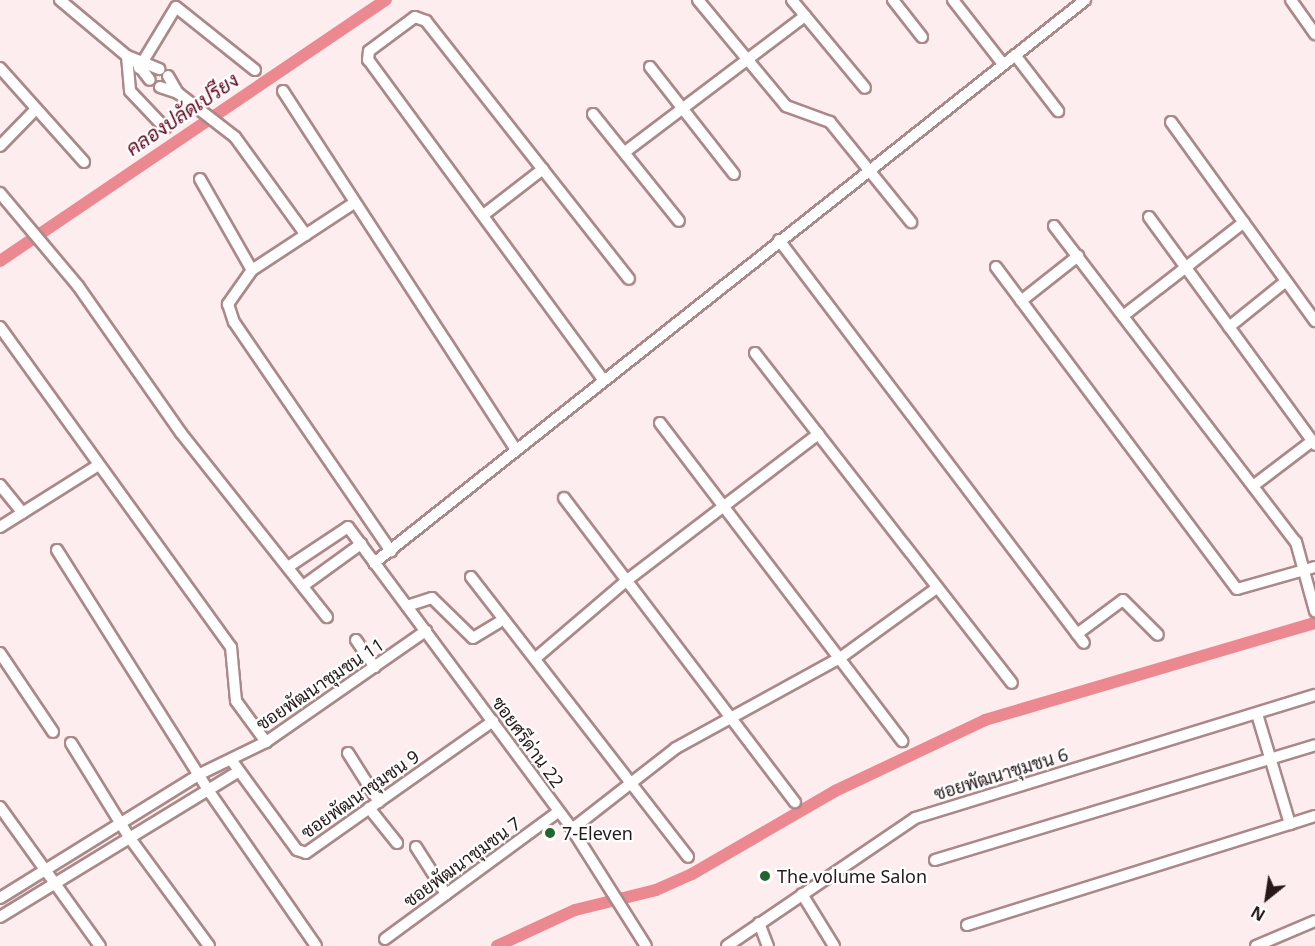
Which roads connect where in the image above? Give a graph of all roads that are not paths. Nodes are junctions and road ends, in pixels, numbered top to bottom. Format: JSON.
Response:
{"nodes":[{"id":1,"x":60,"y":0,"type":"edge"},
{"id":2,"x":699,"y":0,"type":"edge"},
{"id":3,"x":792,"y":0,"type":"edge"},
{"id":4,"x":893,"y":0,"type":"edge"},
{"id":5,"x":953,"y":0,"type":"edge"},
{"id":6,"x":1085,"y":0,"type":"edge"},
{"id":7,"x":1291,"y":0,"type":"edge"},
{"id":8,"x":172,"y":3,"type":"edge"},
{"id":9,"x":805,"y":16,"type":"junction"},
{"id":10,"x":1315,"y":34,"type":"edge"},
{"id":11,"x":922,"y":37,"type":"dead end"},
{"id":12,"x":1015,"y":55,"type":"junction"},
{"id":13,"x":748,"y":60,"type":"junction"},
{"id":14,"x":136,"y":62,"type":"junction"},
{"id":15,"x":1003,"y":64,"type":"junction"},
{"id":16,"x":650,"y":67,"type":"dead end"},
{"id":17,"x":0,"y":68,"type":"edge"},
{"id":18,"x":255,"y":70,"type":"dead end"},
{"id":19,"x":150,"y":80,"type":"dead end"},
{"id":20,"x":160,"y":87,"type":"dead end"},
{"id":21,"x":865,"y":88,"type":"dead end"},
{"id":22,"x":283,"y":91,"type":"dead end"},
{"id":23,"x":178,"y":93,"type":"junction"},
{"id":24,"x":36,"y":109,"type":"junction"},
{"id":25,"x":684,"y":110,"type":"junction"},
{"id":26,"x":1058,"y":111,"type":"dead end"},
{"id":27,"x":593,"y":114,"type":"dead end"},
{"id":28,"x":1171,"y":122,"type":"dead end"},
{"id":29,"x":165,"y":128,"type":"dead end"},
{"id":30,"x":0,"y":146,"type":"edge"},
{"id":31,"x":625,"y":152,"type":"junction"},
{"id":32,"x":84,"y":162,"type":"dead end"},
{"id":33,"x":870,"y":168,"type":"junction"},
{"id":34,"x":543,"y":169,"type":"junction"},
{"id":35,"x":734,"y":174,"type":"dead end"},
{"id":36,"x":200,"y":179,"type":"dead end"},
{"id":37,"x":0,"y":193,"type":"edge"},
{"id":38,"x":354,"y":203,"type":"junction"},
{"id":39,"x":486,"y":213,"type":"junction"},
{"id":40,"x":1149,"y":217,"type":"dead end"},
{"id":41,"x":679,"y":221,"type":"dead end"},
{"id":42,"x":911,"y":222,"type":"dead end"},
{"id":43,"x":1244,"y":222,"type":"junction"},
{"id":44,"x":1054,"y":226,"type":"dead end"},
{"id":45,"x":306,"y":235,"type":"junction"},
{"id":46,"x":779,"y":240,"type":"junction"},
{"id":47,"x":1077,"y":256,"type":"junction"},
{"id":48,"x":996,"y":267,"type":"dead end"},
{"id":49,"x":1185,"y":267,"type":"junction"},
{"id":50,"x":252,"y":270,"type":"junction"},
{"id":51,"x":629,"y":279,"type":"dead end"},
{"id":52,"x":1286,"y":281,"type":"junction"},
{"id":53,"x":1021,"y":301,"type":"junction"},
{"id":54,"x":1123,"y":316,"type":"junction"},
{"id":55,"x":1315,"y":321,"type":"edge"},
{"id":56,"x":0,"y":327,"type":"edge"},
{"id":57,"x":1229,"y":327,"type":"junction"},
{"id":58,"x":755,"y":353,"type":"dead end"},
{"id":59,"x":602,"y":378,"type":"junction"},
{"id":60,"x":660,"y":423,"type":"dead end"},
{"id":61,"x":818,"y":434,"type":"junction"},
{"id":62,"x":1314,"y":443,"type":"edge"},
{"id":63,"x":516,"y":450,"type":"junction"},
{"id":64,"x":97,"y":466,"type":"junction"},
{"id":65,"x":0,"y":485,"type":"edge"},
{"id":66,"x":1253,"y":486,"type":"junction"},
{"id":67,"x":564,"y":498,"type":"dead end"},
{"id":68,"x":722,"y":507,"type":"junction"},
{"id":69,"x":23,"y":513,"type":"junction"},
{"id":70,"x":0,"y":527,"type":"edge"},
{"id":71,"x":361,"y":544,"type":"junction"},
{"id":72,"x":57,"y":550,"type":"dead end"},
{"id":73,"x":391,"y":551,"type":"junction"},
{"id":74,"x":374,"y":563,"type":"junction"},
{"id":75,"x":288,"y":567,"type":"junction"},
{"id":76,"x":1315,"y":567,"type":"edge"},
{"id":77,"x":1304,"y":570,"type":"junction"},
{"id":78,"x":471,"y":576,"type":"dead end"},
{"id":79,"x":626,"y":581,"type":"junction"},
{"id":80,"x":303,"y":586,"type":"junction"},
{"id":81,"x":934,"y":590,"type":"junction"},
{"id":82,"x":407,"y":606,"type":"junction"},
{"id":83,"x":1315,"y":611,"type":"edge"},
{"id":84,"x":327,"y":617,"type":"dead end"},
{"id":85,"x":498,"y":623,"type":"dead end"},
{"id":86,"x":426,"y":631,"type":"junction"},
{"id":87,"x":1077,"y":634,"type":"junction"},
{"id":88,"x":1158,"y":635,"type":"dead end"},
{"id":89,"x":356,"y":640,"type":"dead end"},
{"id":90,"x":1084,"y":644,"type":"dead end"},
{"id":91,"x":0,"y":653,"type":"edge"},
{"id":92,"x":537,"y":657,"type":"junction"},
{"id":93,"x":840,"y":658,"type":"junction"},
{"id":94,"x":375,"y":667,"type":"junction"},
{"id":95,"x":1012,"y":683,"type":"dead end"},
{"id":96,"x":1315,"y":695,"type":"edge"},
{"id":97,"x":731,"y":714,"type":"junction"},
{"id":98,"x":1257,"y":714,"type":"junction"},
{"id":99,"x":493,"y":721,"type":"junction"},
{"id":100,"x":52,"y":732,"type":"dead end"},
{"id":101,"x":902,"y":741,"type":"dead end"},
{"id":102,"x":266,"y":742,"type":"junction"},
{"id":103,"x":71,"y":743,"type":"dead end"},
{"id":104,"x":1315,"y":745,"type":"edge"},
{"id":105,"x":348,"y":753,"type":"dead end"},
{"id":106,"x":1269,"y":759,"type":"junction"},
{"id":107,"x":232,"y":760,"type":"junction"},
{"id":108,"x":239,"y":771,"type":"junction"},
{"id":109,"x":198,"y":775,"type":"junction"},
{"id":110,"x":634,"y":782,"type":"junction"},
{"id":111,"x":206,"y":787,"type":"junction"},
{"id":112,"x":795,"y":802,"type":"dead end"},
{"id":113,"x":374,"y":805,"type":"junction"},
{"id":114,"x":0,"y":807,"type":"edge"},
{"id":115,"x":558,"y":812,"type":"junction"},
{"id":116,"x":1315,"y":816,"type":"edge"},
{"id":117,"x":120,"y":823,"type":"junction"},
{"id":118,"x":1290,"y":824,"type":"junction"},
{"id":119,"x":572,"y":829,"type":"junction"},
{"id":120,"x":129,"y":837,"type":"junction"},
{"id":121,"x":397,"y":843,"type":"dead end"},
{"id":122,"x":416,"y":847,"type":"dead end"},
{"id":123,"x":688,"y":857,"type":"dead end"},
{"id":124,"x":935,"y":860,"type":"dead end"},
{"id":125,"x":43,"y":873,"type":"junction"},
{"id":126,"x":52,"y":887,"type":"junction"},
{"id":127,"x":446,"y":894,"type":"junction"},
{"id":128,"x":802,"y":894,"type":"junction"},
{"id":129,"x":0,"y":898,"type":"edge"},
{"id":130,"x":0,"y":917,"type":"edge"},
{"id":131,"x":1315,"y":921,"type":"edge"},
{"id":132,"x":759,"y":923,"type":"junction"},
{"id":133,"x":967,"y":925,"type":"dead end"},
{"id":134,"x":385,"y":939,"type":"dead end"},
{"id":135,"x":100,"y":946,"type":"edge"},
{"id":136,"x":209,"y":946,"type":"edge"},
{"id":137,"x":316,"y":946,"type":"edge"},
{"id":138,"x":646,"y":946,"type":"edge"},
{"id":139,"x":727,"y":946,"type":"edge"},
{"id":140,"x":768,"y":946,"type":"edge"},
{"id":141,"x":834,"y":946,"type":"edge"},
{"id":142,"x":1256,"y":946,"type":"edge"}],
"edges":[{"from":1,"to":14,"type":"street"},
{"from":2,"to":13,"type":"street"},
{"from":3,"to":9,"type":"street"},
{"from":4,"to":11,"type":"street"},
{"from":5,"to":15,"type":"street"},
{"from":6,"to":12,"type":"street"},
{"from":7,"to":10,"type":"street"},
{"from":8,"to":14,"type":"street"},
{"from":8,"to":18,"type":"street"},
{"from":9,"to":13,"type":"street"},
{"from":9,"to":21,"type":"street"},
{"from":12,"to":15,"type":"street"},
{"from":12,"to":26,"type":"street"},
{"from":13,"to":25,"type":"street"},
{"from":13,"to":33,"type":"street"},
{"from":14,"to":19,"type":"street"},
{"from":14,"to":23,"type":"street"},
{"from":14,"to":29,"type":"street"},
{"from":15,"to":33,"type":"street"},
{"from":16,"to":25,"type":"street"},
{"from":17,"to":24,"type":"street"},
{"from":20,"to":23,"type":"street"},
{"from":22,"to":38,"type":"street"},
{"from":23,"to":45,"type":"street"},
{"from":24,"to":30,"type":"street"},
{"from":24,"to":32,"type":"street"},
{"from":25,"to":31,"type":"street"},
{"from":25,"to":35,"type":"street"},
{"from":27,"to":31,"type":"street"},
{"from":28,"to":43,"type":"street"},
{"from":31,"to":41,"type":"street"},
{"from":33,"to":42,"type":"street"},
{"from":33,"to":46,"type":"street"},
{"from":34,"to":39,"type":"street"},
{"from":34,"to":39,"type":"street"},
{"from":34,"to":51,"type":"street"},
{"from":36,"to":50,"type":"street"},
{"from":37,"to":75,"type":"street"},
{"from":38,"to":45,"type":"street"},
{"from":38,"to":63,"type":"street"},
{"from":39,"to":59,"type":"street"},
{"from":40,"to":49,"type":"street"},
{"from":43,"to":49,"type":"street"},
{"from":43,"to":52,"type":"street"},
{"from":44,"to":47,"type":"street"},
{"from":45,"to":50,"type":"street"},
{"from":46,"to":59,"type":"street"},
{"from":46,"to":87,"type":"street"},
{"from":47,"to":53,"type":"street"},
{"from":47,"to":54,"type":"street"},
{"from":48,"to":53,"type":"street"},
{"from":49,"to":54,"type":"street"},
{"from":49,"to":57,"type":"street"},
{"from":50,"to":73,"type":"street"},
{"from":52,"to":55,"type":"street"},
{"from":52,"to":57,"type":"street"},
{"from":53,"to":77,"type":"street"},
{"from":54,"to":66,"type":"street"},
{"from":56,"to":64,"type":"street"},
{"from":57,"to":62,"type":"street"},
{"from":58,"to":61,"type":"street"},
{"from":59,"to":63,"type":"street"},
{"from":60,"to":68,"type":"street"},
{"from":61,"to":68,"type":"street"},
{"from":61,"to":81,"type":"street"},
{"from":62,"to":66,"type":"street"},
{"from":63,"to":73,"type":"street"},
{"from":64,"to":69,"type":"street"},
{"from":64,"to":102,"type":"street"},
{"from":65,"to":69,"type":"street"},
{"from":66,"to":77,"type":"street"},
{"from":67,"to":79,"type":"street"},
{"from":68,"to":79,"type":"street"},
{"from":68,"to":93,"type":"street"},
{"from":69,"to":70,"type":"street"},
{"from":71,"to":74,"type":"street","name":"ซอยศรีด่าน 22"},
{"from":71,"to":75,"type":"street"},
{"from":71,"to":80,"type":"street"},
{"from":72,"to":109,"type":"street"},
{"from":73,"to":74,"type":"street"},
{"from":74,"to":82,"type":"street","name":"ซอยศรีด่าน 22"},
{"from":75,"to":80,"type":"street"},
{"from":76,"to":77,"type":"street"},
{"from":77,"to":83,"type":"street"},
{"from":78,"to":92,"type":"street"},
{"from":79,"to":92,"type":"street"},
{"from":79,"to":97,"type":"street"},
{"from":80,"to":84,"type":"street"},
{"from":81,"to":93,"type":"street"},
{"from":81,"to":95,"type":"street"},
{"from":82,"to":85,"type":"street"},
{"from":82,"to":86,"type":"street","name":"ซอยศรีด่าน 22"},
{"from":86,"to":94,"type":"street","name":"ซอยพัฒนาชุมชน 11"},
{"from":86,"to":99,"type":"street","name":"ซอยศรีด่าน 22"},
{"from":87,"to":88,"type":"street"},
{"from":87,"to":90,"type":"street"},
{"from":89,"to":94,"type":"street"},
{"from":91,"to":100,"type":"street"},
{"from":92,"to":110,"type":"street"},
{"from":93,"to":97,"type":"street"},
{"from":93,"to":101,"type":"street"},
{"from":94,"to":102,"type":"street","name":"ซอยพัฒนาชุมชน 11"},
{"from":96,"to":98,"type":"street","name":"ซอยพัฒนาชุมชน 6"},
{"from":97,"to":110,"type":"street"},
{"from":97,"to":112,"type":"street"},
{"from":98,"to":106,"type":"street"},
{"from":98,"to":128,"type":"street","name":"ซอยพัฒนาชุมชน 6"},
{"from":99,"to":113,"type":"street","name":"ซอยพัฒนาชุมชน 9"},
{"from":99,"to":115,"type":"street","name":"ซอยศรีด่าน 22"},
{"from":102,"to":107,"type":"street","name":"ซอยพัฒนาชุมชน 11"},
{"from":103,"to":117,"type":"street"},
{"from":104,"to":106,"type":"street"},
{"from":105,"to":113,"type":"street"},
{"from":106,"to":118,"type":"street"},
{"from":106,"to":124,"type":"street"},
{"from":107,"to":108,"type":"street"},
{"from":107,"to":109,"type":"street","name":"ซอยพัฒนาชุมชน 11"},
{"from":108,"to":111,"type":"street"},
{"from":108,"to":113,"type":"street","name":"ซอยพัฒนาชุมชน 9"},
{"from":109,"to":111,"type":"street"},
{"from":109,"to":117,"type":"street","name":"ซอยพัฒนาชุมชน 11"},
{"from":110,"to":119,"type":"street"},
{"from":110,"to":123,"type":"street"},
{"from":111,"to":120,"type":"street"},
{"from":111,"to":137,"type":"street"},
{"from":113,"to":121,"type":"street"},
{"from":114,"to":125,"type":"street"},
{"from":115,"to":119,"type":"street","name":"ซอยศรีด่าน 22"},
{"from":115,"to":127,"type":"street","name":"ซอยพัฒนาชุมชน 7"},
{"from":116,"to":118,"type":"street"},
{"from":117,"to":120,"type":"street"},
{"from":117,"to":125,"type":"street","name":"ซอยพัฒนาชุมชน 11"},
{"from":118,"to":133,"type":"street"},
{"from":119,"to":138,"type":"street","name":"ซอยศรีด่าน 22"},
{"from":120,"to":126,"type":"street"},
{"from":120,"to":136,"type":"street"},
{"from":122,"to":127,"type":"street"},
{"from":125,"to":126,"type":"street"},
{"from":125,"to":129,"type":"street","name":"ซอยพัฒนาชุมชน 11"},
{"from":126,"to":130,"type":"street"},
{"from":126,"to":135,"type":"street"},
{"from":127,"to":134,"type":"street","name":"ซอยพัฒนาชุมชน 7"},
{"from":128,"to":132,"type":"street","name":"ซอยพัฒนาชุมชน 6"},
{"from":128,"to":141,"type":"street"},
{"from":131,"to":142,"type":"street"},
{"from":132,"to":139,"type":"street","name":"ซอยพัฒนาชุมชน 6"},
{"from":132,"to":140,"type":"street"}]}
